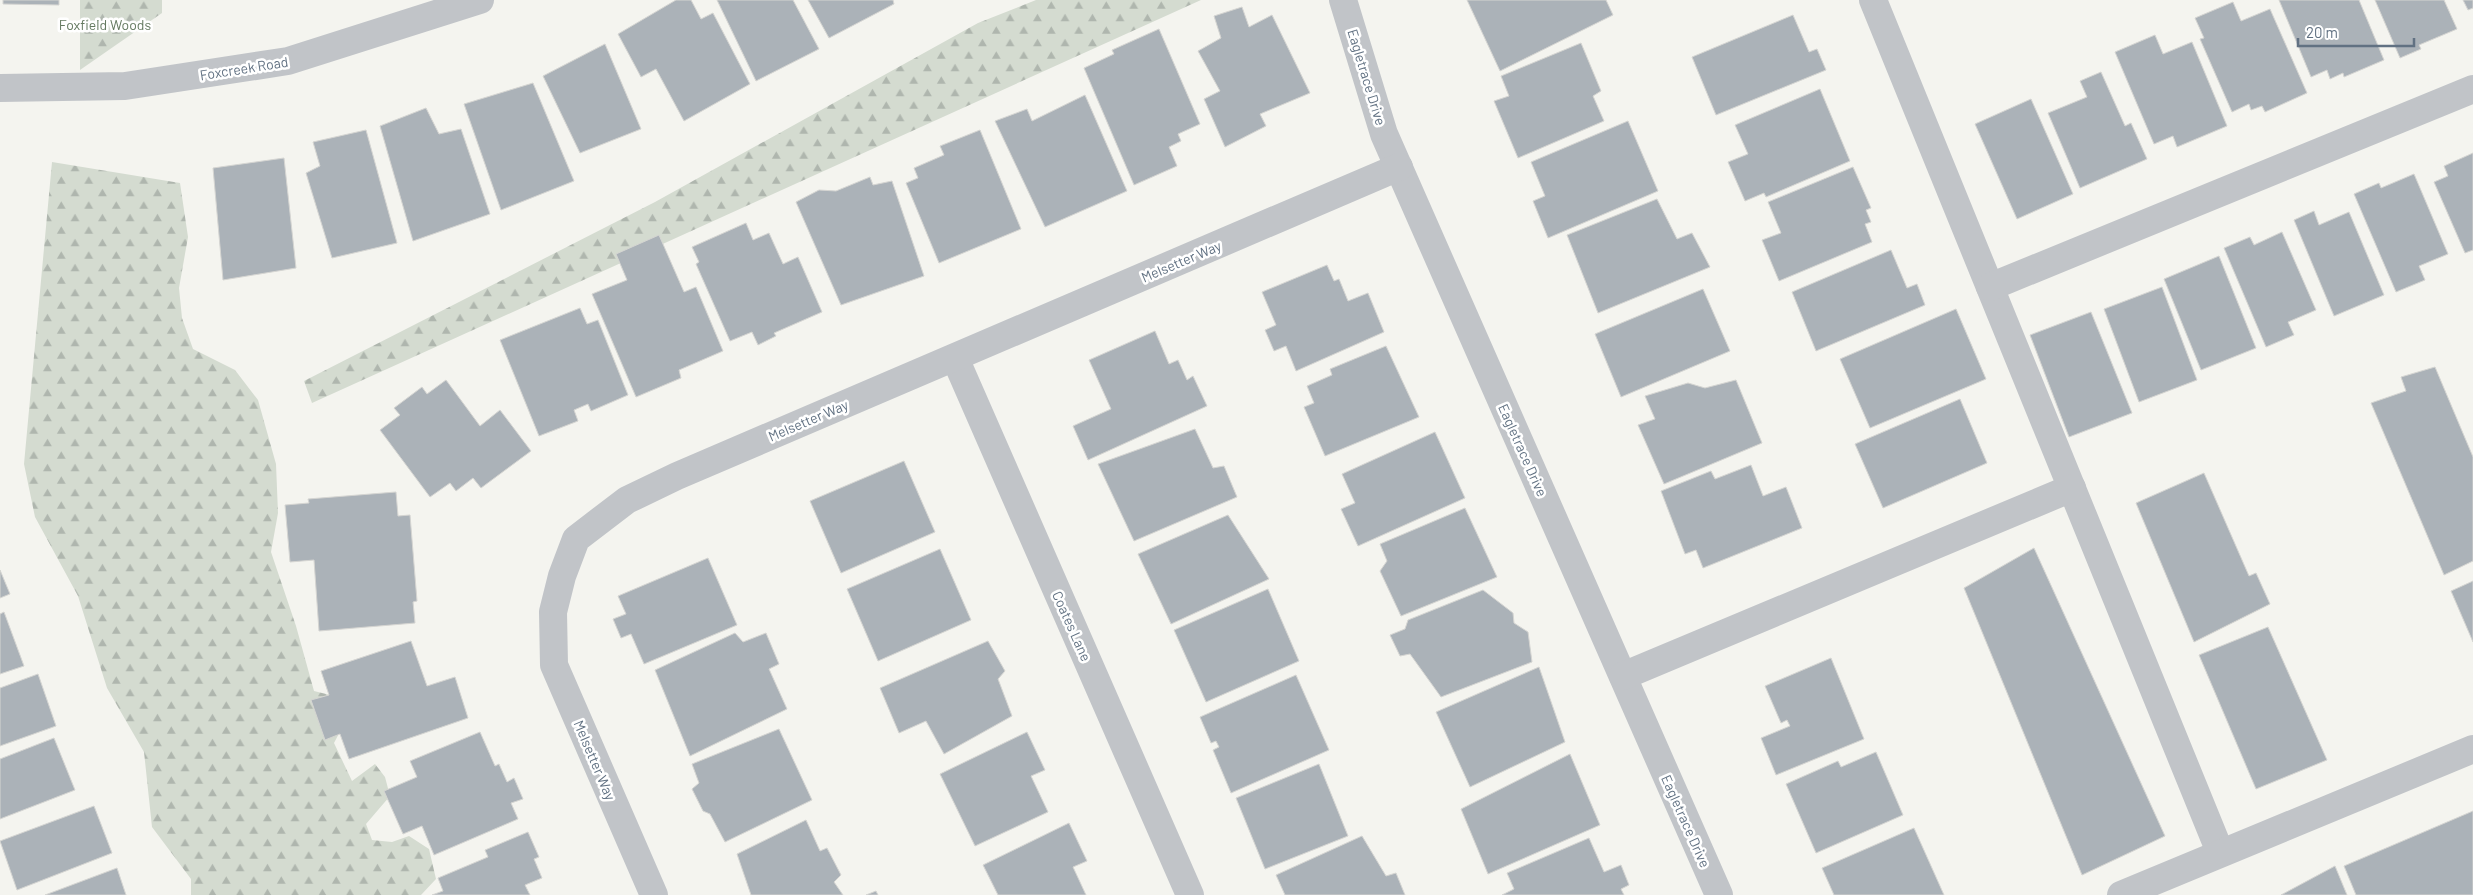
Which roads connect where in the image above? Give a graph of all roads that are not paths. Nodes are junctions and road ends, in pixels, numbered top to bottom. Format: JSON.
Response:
{"nodes":[{"id":1,"x":480,"y":0,"type":"edge"},
{"id":2,"x":1342,"y":0,"type":"edge"},
{"id":3,"x":1873,"y":0,"type":"edge"},
{"id":4,"x":0,"y":88,"type":"edge"},
{"id":5,"x":2473,"y":89,"type":"edge"},
{"id":6,"x":1398,"y":167,"type":"junction"},
{"id":7,"x":1990,"y":288,"type":"junction"},
{"id":8,"x":954,"y":358,"type":"junction"},
{"id":9,"x":2072,"y":488,"type":"junction"},
{"id":10,"x":1622,"y":676,"type":"junction"},
{"id":11,"x":2473,"y":749,"type":"edge"},
{"id":12,"x":2220,"y":852,"type":"junction"},
{"id":13,"x":654,"y":895,"type":"edge"},
{"id":14,"x":1190,"y":895,"type":"edge"},
{"id":15,"x":1719,"y":895,"type":"edge"},
{"id":16,"x":2120,"y":895,"type":"edge"}],
"edges":[{"from":1,"to":4,"type":"street","name":"Foxcreek Road"},
{"from":2,"to":6,"type":"street","name":"Eagletrace Drive"},
{"from":3,"to":7,"type":"street"},
{"from":5,"to":7,"type":"street"},
{"from":6,"to":8,"type":"street","name":"Melsetter Way"},
{"from":6,"to":10,"type":"street","name":"Eagletrace Drive"},
{"from":7,"to":9,"type":"street"},
{"from":8,"to":13,"type":"street","name":"Melsetter Way"},
{"from":8,"to":14,"type":"street","name":"Coates Lane"},
{"from":9,"to":10,"type":"street"},
{"from":9,"to":12,"type":"street"},
{"from":10,"to":15,"type":"street","name":"Eagletrace Drive"},
{"from":11,"to":12,"type":"street"},
{"from":12,"to":16,"type":"street"}]}
